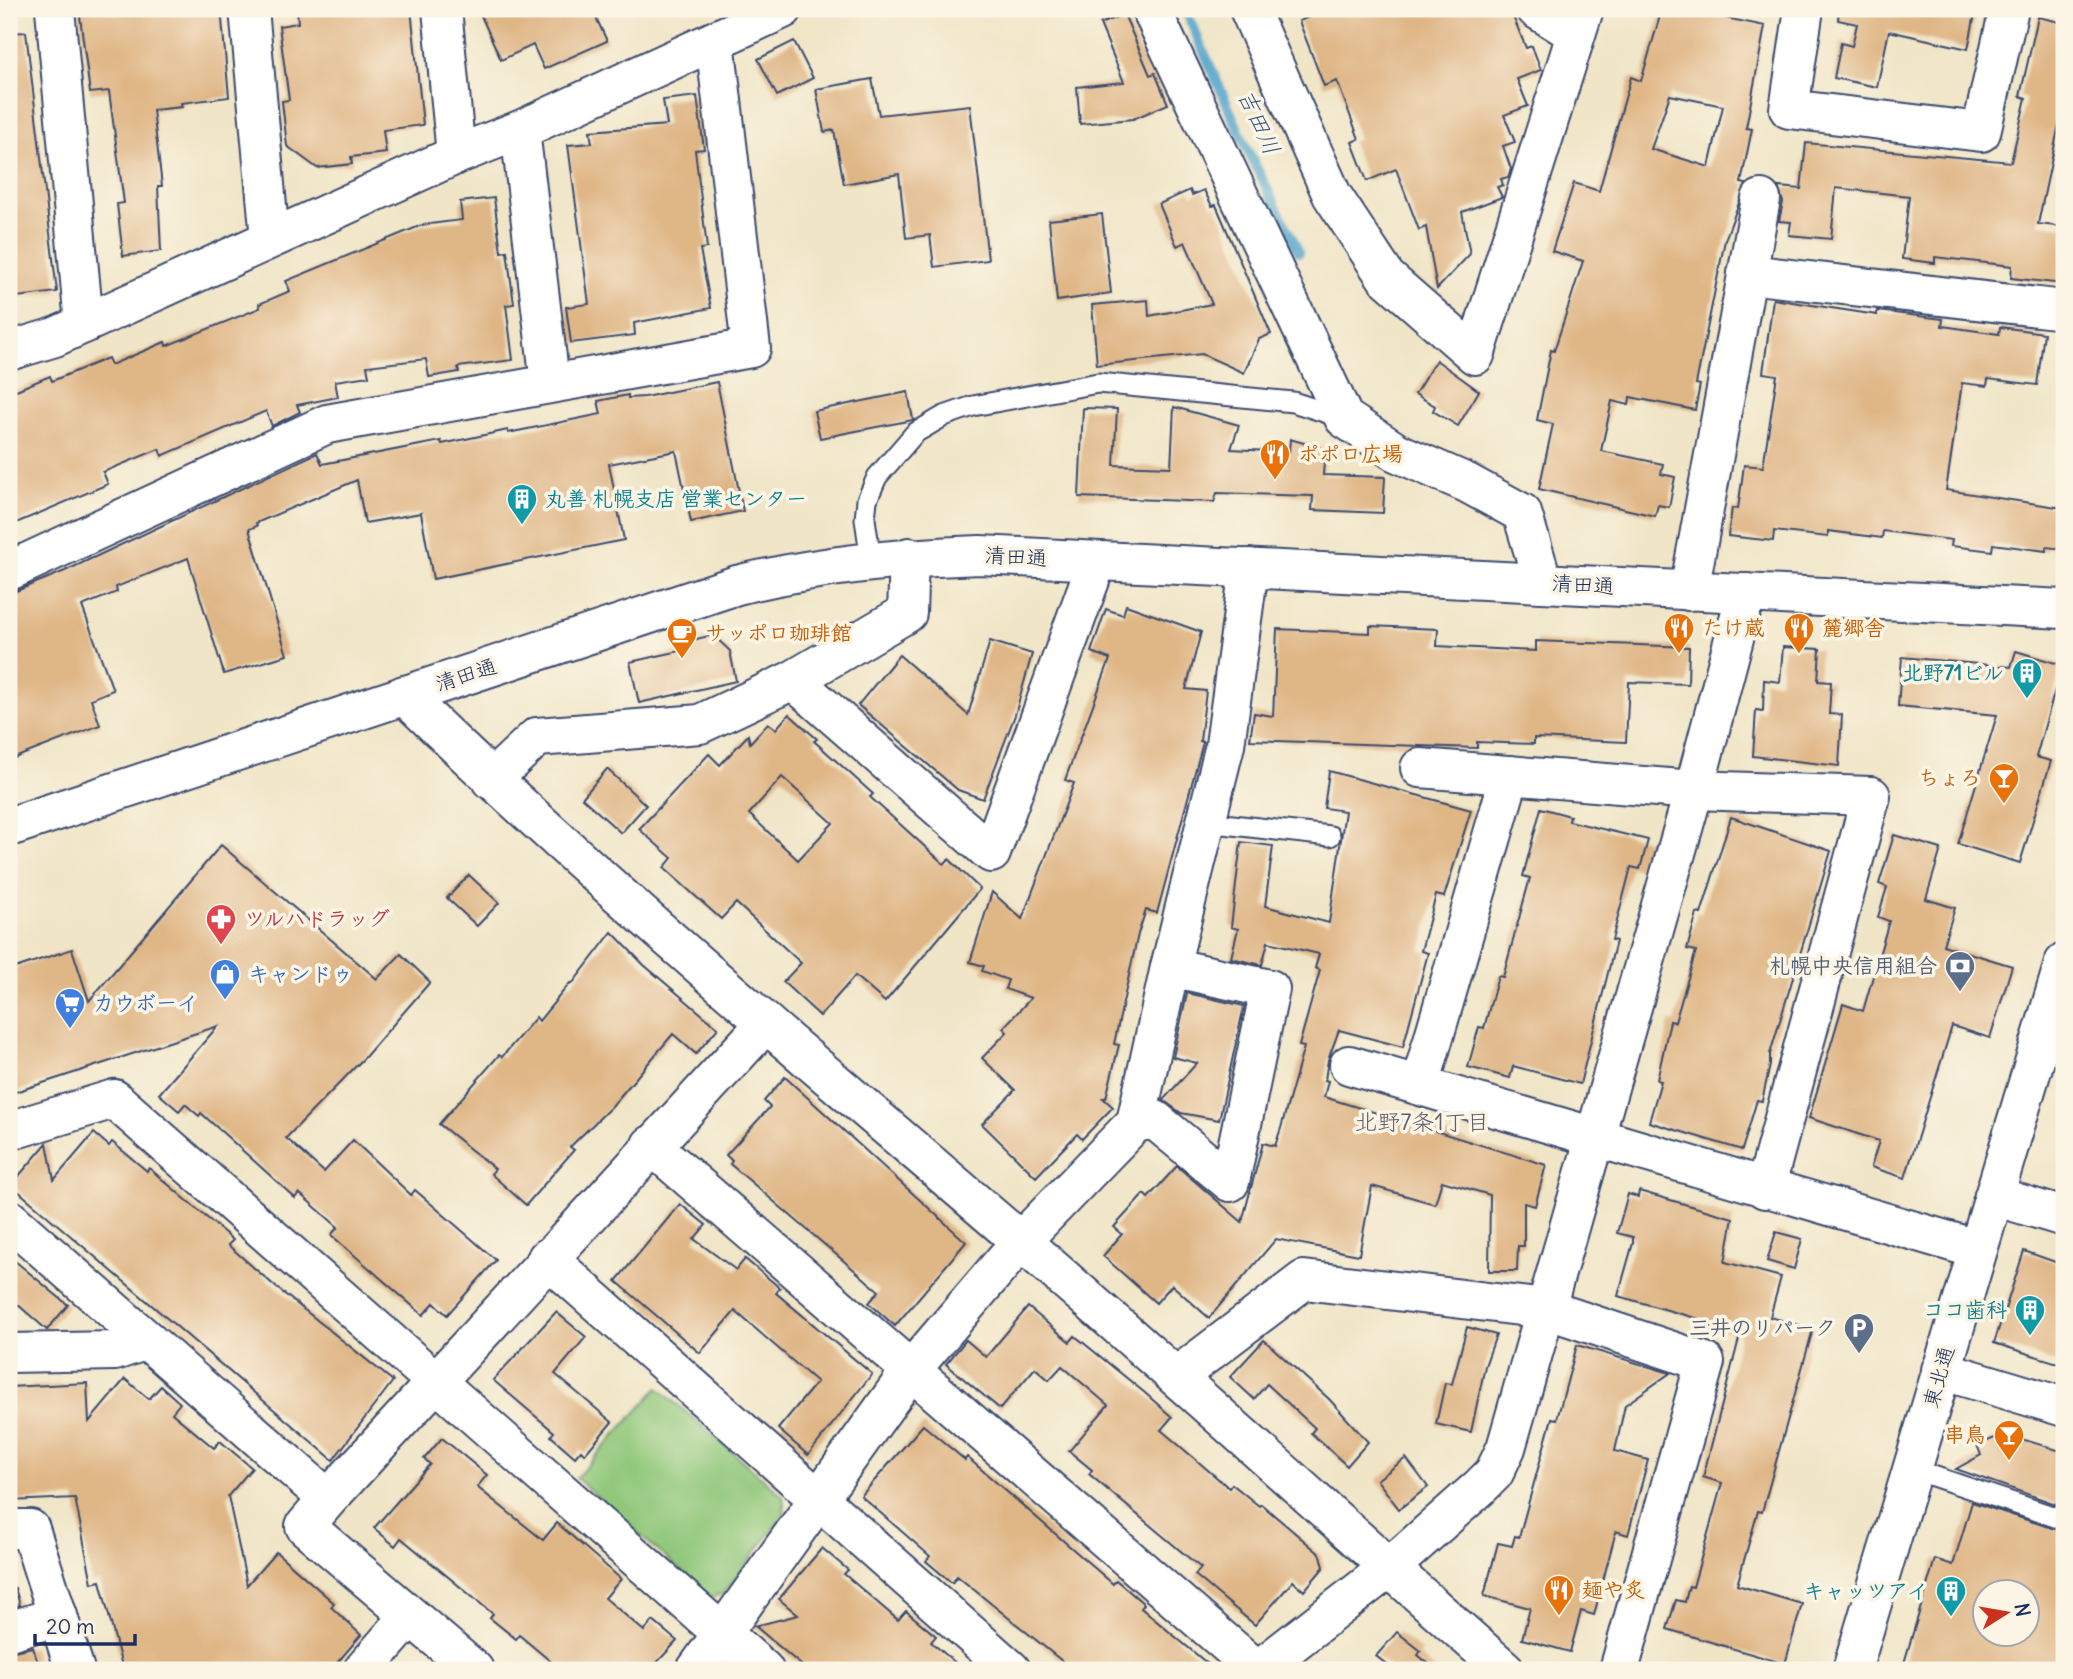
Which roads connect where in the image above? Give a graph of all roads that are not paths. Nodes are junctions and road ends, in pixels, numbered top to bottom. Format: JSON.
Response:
{"nodes":[{"id":1,"x":55,"y":9,"type":"edge"},
{"id":2,"x":249,"y":9,"type":"edge"},
{"id":3,"x":442,"y":9,"type":"edge"},
{"id":4,"x":783,"y":9,"type":"edge"},
{"id":5,"x":1151,"y":9,"type":"edge"},
{"id":6,"x":1536,"y":9,"type":"edge"},
{"id":7,"x":1804,"y":9,"type":"edge"},
{"id":8,"x":2009,"y":9,"type":"edge"},
{"id":9,"x":1253,"y":10,"type":"edge"},
{"id":10,"x":1579,"y":21,"type":"edge"},
{"id":11,"x":715,"y":41,"type":"junction"},
{"id":12,"x":520,"y":130,"type":"junction"},
{"id":13,"x":456,"y":155,"type":"junction"},
{"id":14,"x":1761,"y":199,"type":"dead end"},
{"id":15,"x":270,"y":239,"type":"junction"},
{"id":16,"x":1747,"y":274,"type":"junction"},
{"id":17,"x":2064,"y":310,"type":"edge"},
{"id":18,"x":84,"y":324,"type":"junction"},
{"id":19,"x":9,"y":351,"type":"edge"},
{"id":20,"x":550,"y":383,"type":"junction"},
{"id":21,"x":1344,"y":418,"type":"junction"},
{"id":22,"x":909,"y":557,"type":"junction"},
{"id":23,"x":871,"y":560,"type":"junction"},
{"id":24,"x":1097,"y":561,"type":"junction"},
{"id":25,"x":1249,"y":568,"type":"junction"},
{"id":26,"x":9,"y":571,"type":"edge"},
{"id":27,"x":1543,"y":583,"type":"junction"},
{"id":28,"x":1689,"y":591,"type":"junction"},
{"id":29,"x":1746,"y":593,"type":"junction"},
{"id":30,"x":2064,"y":609,"type":"edge"},
{"id":31,"x":793,"y":680,"type":"junction"},
{"id":32,"x":404,"y":695,"type":"junction"},
{"id":33,"x":1420,"y":768,"type":"dead end"},
{"id":34,"x":1510,"y":775,"type":"junction"},
{"id":35,"x":491,"y":780,"type":"junction"},
{"id":36,"x":1694,"y":790,"type":"junction"},
{"id":37,"x":1206,"y":822,"type":"junction"},
{"id":38,"x":9,"y":827,"type":"edge"},
{"id":39,"x":1330,"y":836,"type":"dead end"},
{"id":40,"x":1170,"y":967,"type":"junction"},
{"id":41,"x":2061,"y":986,"type":"edge"},
{"id":42,"x":766,"y":1023,"type":"junction"},
{"id":43,"x":1349,"y":1065,"type":"dead end"},
{"id":44,"x":1420,"y":1085,"type":"junction"},
{"id":45,"x":1136,"y":1122,"type":"junction"},
{"id":46,"x":9,"y":1130,"type":"edge"},
{"id":47,"x":1594,"y":1139,"type":"junction"},
{"id":48,"x":651,"y":1144,"type":"junction"},
{"id":49,"x":1765,"y":1189,"type":"junction"},
{"id":50,"x":1994,"y":1196,"type":"junction"},
{"id":51,"x":2064,"y":1217,"type":"edge"},
{"id":52,"x":9,"y":1219,"type":"edge"},
{"id":53,"x":1021,"y":1241,"type":"junction"},
{"id":54,"x":1976,"y":1249,"type":"junction"},
{"id":55,"x":547,"y":1258,"type":"junction"},
{"id":56,"x":1546,"y":1309,"type":"junction"},
{"id":57,"x":147,"y":1340,"type":"junction"},
{"id":58,"x":9,"y":1353,"type":"edge"},
{"id":59,"x":911,"y":1370,"type":"junction"},
{"id":60,"x":1941,"y":1370,"type":"junction"},
{"id":61,"x":1177,"y":1377,"type":"junction"},
{"id":62,"x":436,"y":1384,"type":"junction"},
{"id":63,"x":2064,"y":1407,"type":"edge"},
{"id":64,"x":1912,"y":1469,"type":"junction"},
{"id":65,"x":328,"y":1499,"type":"junction"},
{"id":66,"x":820,"y":1502,"type":"junction"},
{"id":67,"x":2064,"y":1520,"type":"edge"},
{"id":68,"x":9,"y":1529,"type":"edge"},
{"id":69,"x":1389,"y":1568,"type":"junction"},
{"id":70,"x":58,"y":1616,"type":"junction"},
{"id":71,"x":410,"y":1616,"type":"junction"},
{"id":72,"x":9,"y":1631,"type":"edge"},
{"id":73,"x":723,"y":1634,"type":"junction"},
{"id":74,"x":75,"y":1670,"type":"edge"},
{"id":75,"x":363,"y":1670,"type":"edge"},
{"id":76,"x":474,"y":1670,"type":"edge"},
{"id":77,"x":696,"y":1670,"type":"edge"},
{"id":78,"x":764,"y":1670,"type":"edge"},
{"id":79,"x":1011,"y":1670,"type":"edge"},
{"id":80,"x":1257,"y":1670,"type":"edge"},
{"id":81,"x":1506,"y":1670,"type":"edge"},
{"id":82,"x":1619,"y":1670,"type":"edge"},
{"id":83,"x":1852,"y":1670,"type":"edge"}],
"edges":[{"from":1,"to":18,"type":"street"},
{"from":2,"to":15,"type":"street"},
{"from":3,"to":13,"type":"street"},
{"from":4,"to":11,"type":"street"},
{"from":5,"to":21,"type":"street"},
{"from":6,"to":10,"type":"street"},
{"from":7,"to":8,"type":"street"},
{"from":9,"to":10,"type":"street"},
{"from":11,"to":12,"type":"street"},
{"from":11,"to":20,"type":"street"},
{"from":12,"to":13,"type":"street"},
{"from":12,"to":20,"type":"street"},
{"from":13,"to":15,"type":"street"},
{"from":14,"to":16,"type":"street"},
{"from":15,"to":18,"type":"street"},
{"from":16,"to":17,"type":"street"},
{"from":16,"to":28,"type":"street"},
{"from":18,"to":19,"type":"street"},
{"from":20,"to":26,"type":"street"},
{"from":21,"to":23,"type":"lane"},
{"from":21,"to":27,"type":"street"},
{"from":22,"to":23,"type":"street","name":"清田通"},
{"from":22,"to":24,"type":"street","name":"清田通"},
{"from":22,"to":31,"type":"street"},
{"from":23,"to":32,"type":"street","name":"清田通"},
{"from":24,"to":25,"type":"street","name":"清田通"},
{"from":24,"to":31,"type":"street"},
{"from":25,"to":27,"type":"street","name":"清田通"},
{"from":25,"to":37,"type":"street"},
{"from":27,"to":28,"type":"street","name":"清田通"},
{"from":28,"to":29,"type":"street","name":"清田通"},
{"from":29,"to":30,"type":"street","name":"清田通"},
{"from":29,"to":36,"type":"street"},
{"from":31,"to":35,"type":"street"},
{"from":32,"to":35,"type":"street"},
{"from":32,"to":38,"type":"street","name":"清田通"},
{"from":33,"to":34,"type":"street"},
{"from":34,"to":36,"type":"street"},
{"from":34,"to":44,"type":"street"},
{"from":35,"to":42,"type":"street"},
{"from":36,"to":47,"type":"street"},
{"from":36,"to":49,"type":"street"},
{"from":37,"to":39,"type":"lane"},
{"from":37,"to":40,"type":"street"},
{"from":40,"to":45,"type":"street"},
{"from":40,"to":45,"type":"street"},
{"from":41,"to":50,"type":"street","name":"東北通"},
{"from":42,"to":48,"type":"street"},
{"from":42,"to":53,"type":"street"},
{"from":43,"to":44,"type":"street"},
{"from":44,"to":47,"type":"street"},
{"from":45,"to":53,"type":"street"},
{"from":46,"to":62,"type":"street"},
{"from":47,"to":49,"type":"street"},
{"from":47,"to":56,"type":"street"},
{"from":48,"to":55,"type":"street"},
{"from":48,"to":59,"type":"street"},
{"from":49,"to":54,"type":"street"},
{"from":50,"to":51,"type":"street"},
{"from":50,"to":54,"type":"street","name":"東北通"},
{"from":52,"to":57,"type":"street"},
{"from":53,"to":59,"type":"street"},
{"from":53,"to":61,"type":"street"},
{"from":54,"to":60,"type":"street","name":"東北通"},
{"from":55,"to":62,"type":"street"},
{"from":55,"to":66,"type":"street"},
{"from":56,"to":61,"type":"street"},
{"from":56,"to":69,"type":"street"},
{"from":56,"to":82,"type":"street"},
{"from":57,"to":58,"type":"street"},
{"from":57,"to":65,"type":"street"},
{"from":59,"to":66,"type":"street"},
{"from":59,"to":80,"type":"street"},
{"from":60,"to":63,"type":"street"},
{"from":60,"to":64,"type":"street","name":"東北通"},
{"from":61,"to":69,"type":"street"},
{"from":62,"to":65,"type":"street"},
{"from":62,"to":73,"type":"street"},
{"from":64,"to":67,"type":"lane"},
{"from":64,"to":83,"type":"street","name":"東北通"},
{"from":65,"to":71,"type":"street"},
{"from":66,"to":73,"type":"street"},
{"from":66,"to":79,"type":"street"},
{"from":68,"to":70,"type":"street"},
{"from":69,"to":80,"type":"street"},
{"from":69,"to":81,"type":"street"},
{"from":70,"to":72,"type":"street"},
{"from":70,"to":74,"type":"street"},
{"from":71,"to":75,"type":"street"},
{"from":71,"to":76,"type":"street"},
{"from":73,"to":77,"type":"street"},
{"from":73,"to":78,"type":"street"}]}
